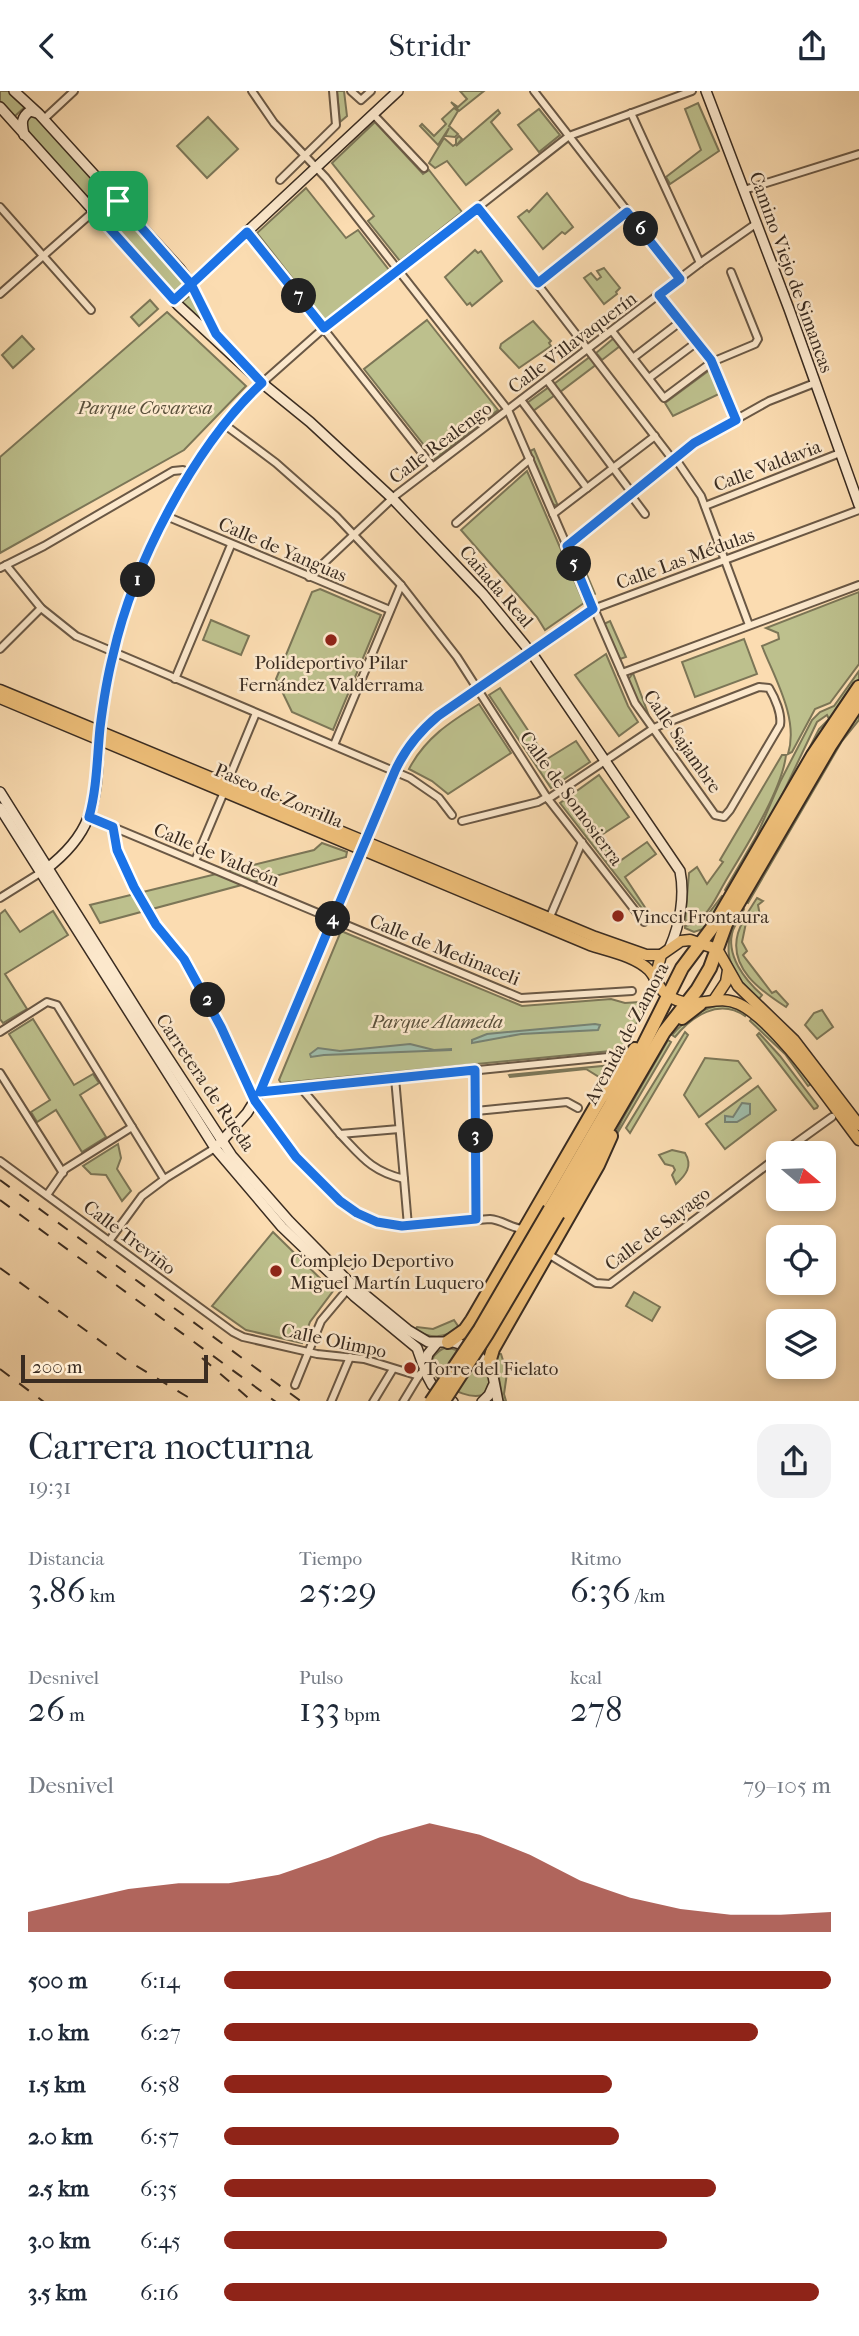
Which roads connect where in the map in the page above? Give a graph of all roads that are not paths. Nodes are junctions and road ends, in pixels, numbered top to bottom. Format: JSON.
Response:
{"nodes":[{"id":1,"x":14,"y":91,"type":"edge"},
{"id":2,"x":74,"y":91,"type":"edge"},
{"id":3,"x":252,"y":91,"type":"edge"},
{"id":4,"x":333,"y":91,"type":"edge"},
{"id":5,"x":351,"y":91,"type":"edge"},
{"id":6,"x":371,"y":91,"type":"edge"},
{"id":7,"x":398,"y":91,"type":"edge"},
{"id":8,"x":534,"y":91,"type":"edge"},
{"id":9,"x":692,"y":91,"type":"edge"},
{"id":10,"x":706,"y":91,"type":"edge"},
{"id":11,"x":0,"y":107,"type":"edge"},
{"id":12,"x":631,"y":113,"type":"junction"},
{"id":13,"x":373,"y":114,"type":"junction"},
{"id":14,"x":41,"y":116,"type":"junction"},
{"id":15,"x":24,"y":135,"type":"junction"},
{"id":16,"x":569,"y":136,"type":"junction"},
{"id":17,"x":859,"y":154,"type":"edge"},
{"id":18,"x":304,"y":156,"type":"junction"},
{"id":19,"x":316,"y":167,"type":"junction"},
{"id":20,"x":424,"y":168,"type":"dead end"},
{"id":21,"x":280,"y":180,"type":"dead end"},
{"id":22,"x":744,"y":190,"type":"junction"},
{"id":23,"x":116,"y":191,"type":"junction"},
{"id":24,"x":0,"y":207,"type":"edge"},
{"id":25,"x":478,"y":208,"type":"junction"},
{"id":26,"x":627,"y":212,"type":"junction"},
{"id":27,"x":92,"y":213,"type":"junction"},
{"id":28,"x":757,"y":223,"type":"junction"},
{"id":29,"x":247,"y":232,"type":"junction"},
{"id":30,"x":43,"y":256,"type":"junction"},
{"id":31,"x":700,"y":263,"type":"junction"},
{"id":32,"x":397,"y":271,"type":"junction"},
{"id":33,"x":731,"y":272,"type":"dead end"},
{"id":34,"x":680,"y":279,"type":"junction"},
{"id":35,"x":538,"y":283,"type":"junction"},
{"id":36,"x":191,"y":284,"type":"junction"},
{"id":37,"x":0,"y":294,"type":"edge"},
{"id":38,"x":659,"y":295,"type":"junction"},
{"id":39,"x":174,"y":300,"type":"junction"},
{"id":40,"x":91,"y":310,"type":"dead end"},
{"id":41,"x":680,"y":322,"type":"junction"},
{"id":42,"x":324,"y":328,"type":"junction"},
{"id":43,"x":612,"y":331,"type":"junction"},
{"id":44,"x":697,"y":342,"type":"junction"},
{"id":45,"x":589,"y":348,"type":"junction"},
{"id":46,"x":232,"y":354,"type":"junction"},
{"id":47,"x":633,"y":358,"type":"junction"},
{"id":48,"x":712,"y":362,"type":"junction"},
{"id":49,"x":649,"y":378,"type":"junction"},
{"id":50,"x":547,"y":380,"type":"junction"},
{"id":51,"x":262,"y":383,"type":"junction"},
{"id":52,"x":815,"y":383,"type":"junction"},
{"id":53,"x":521,"y":400,"type":"junction"},
{"id":54,"x":508,"y":410,"type":"junction"},
{"id":55,"x":736,"y":420,"type":"junction"},
{"id":56,"x":225,"y":425,"type":"junction"},
{"id":57,"x":655,"y":436,"type":"junction"},
{"id":58,"x":840,"y":453,"type":"junction"},
{"id":59,"x":530,"y":459,"type":"junction"},
{"id":60,"x":674,"y":459,"type":"junction"},
{"id":61,"x":433,"y":467,"type":"junction"},
{"id":62,"x":613,"y":468,"type":"junction"},
{"id":63,"x":189,"y":474,"type":"junction"},
{"id":64,"x":856,"y":486,"type":"edge"},
{"id":65,"x":587,"y":488,"type":"junction"},
{"id":66,"x":631,"y":494,"type":"junction"},
{"id":67,"x":391,"y":498,"type":"junction"},
{"id":68,"x":859,"y":505,"type":"edge"},
{"id":69,"x":705,"y":506,"type":"junction"},
{"id":70,"x":859,"y":510,"type":"edge"},
{"id":71,"x":553,"y":514,"type":"junction"},
{"id":72,"x":645,"y":514,"type":"dead end"},
{"id":73,"x":166,"y":516,"type":"junction"},
{"id":74,"x":456,"y":523,"type":"dead end"},
{"id":75,"x":355,"y":534,"type":"junction"},
{"id":76,"x":231,"y":545,"type":"junction"},
{"id":77,"x":567,"y":546,"type":"junction"},
{"id":78,"x":726,"y":560,"type":"junction"},
{"id":79,"x":3,"y":567,"type":"edge"},
{"id":80,"x":309,"y":577,"type":"junction"},
{"id":81,"x":401,"y":585,"type":"junction"},
{"id":82,"x":859,"y":585,"type":"edge"},
{"id":83,"x":41,"y":608,"type":"junction"},
{"id":84,"x":593,"y":609,"type":"junction"},
{"id":85,"x":390,"y":610,"type":"junction"},
{"id":86,"x":750,"y":625,"type":"junction"},
{"id":87,"x":0,"y":649,"type":"edge"},
{"id":88,"x":531,"y":652,"type":"junction"},
{"id":89,"x":113,"y":653,"type":"junction"},
{"id":90,"x":622,"y":673,"type":"junction"},
{"id":91,"x":176,"y":679,"type":"junction"},
{"id":92,"x":859,"y":687,"type":"edge"},
{"id":93,"x":0,"y":689,"type":"edge"},
{"id":94,"x":478,"y":689,"type":"junction"},
{"id":95,"x":0,"y":698,"type":"edge"},
{"id":96,"x":859,"y":702,"type":"edge"},
{"id":97,"x":256,"y":713,"type":"junction"},
{"id":98,"x":654,"y":728,"type":"junction"},
{"id":99,"x":100,"y":735,"type":"junction"},
{"id":100,"x":334,"y":745,"type":"junction"},
{"id":101,"x":604,"y":761,"type":"junction"},
{"id":102,"x":395,"y":771,"type":"junction"},
{"id":103,"x":225,"y":787,"type":"junction"},
{"id":104,"x":0,"y":792,"type":"edge"},
{"id":105,"x":548,"y":798,"type":"junction"},
{"id":106,"x":0,"y":808,"type":"edge"},
{"id":107,"x":452,"y":815,"type":"dead end"},
{"id":108,"x":89,"y":817,"type":"junction"},
{"id":109,"x":462,"y":821,"type":"dead end"},
{"id":110,"x":113,"y":827,"type":"junction"},
{"id":111,"x":582,"y":842,"type":"junction"},
{"id":112,"x":364,"y":845,"type":"junction"},
{"id":113,"x":195,"y":861,"type":"junction"},
{"id":114,"x":44,"y":871,"type":"junction"},
{"id":115,"x":0,"y":898,"type":"edge"},
{"id":116,"x":549,"y":919,"type":"junction"},
{"id":117,"x":333,"y":920,"type":"junction"},
{"id":118,"x":644,"y":922,"type":"dead end"},
{"id":119,"x":679,"y":926,"type":"junction"},
{"id":120,"x":695,"y":941,"type":"junction"},
{"id":121,"x":670,"y":947,"type":"junction"},
{"id":122,"x":717,"y":949,"type":"junction"},
{"id":123,"x":661,"y":955,"type":"junction"},
{"id":124,"x":728,"y":970,"type":"junction"},
{"id":125,"x":655,"y":979,"type":"junction"},
{"id":126,"x":632,"y":991,"type":"dead end"},
{"id":127,"x":668,"y":996,"type":"junction"},
{"id":128,"x":714,"y":1000,"type":"junction"},
{"id":129,"x":693,"y":1004,"type":"junction"},
{"id":130,"x":651,"y":1030,"type":"junction"},
{"id":131,"x":0,"y":1032,"type":"edge"},
{"id":132,"x":630,"y":1054,"type":"junction"},
{"id":133,"x":475,"y":1070,"type":"junction"},
{"id":134,"x":0,"y":1073,"type":"edge"},
{"id":135,"x":395,"y":1078,"type":"junction"},
{"id":136,"x":301,"y":1088,"type":"junction"},
{"id":137,"x":260,"y":1092,"type":"junction"},
{"id":138,"x":626,"y":1100,"type":"junction"},
{"id":139,"x":255,"y":1101,"type":"junction"},
{"id":140,"x":578,"y":1108,"type":"dead end"},
{"id":141,"x":476,"y":1111,"type":"junction"},
{"id":142,"x":832,"y":1117,"type":"dead end"},
{"id":143,"x":859,"y":1125,"type":"edge"},
{"id":144,"x":132,"y":1127,"type":"junction"},
{"id":145,"x":400,"y":1129,"type":"junction"},
{"id":146,"x":340,"y":1134,"type":"junction"},
{"id":147,"x":859,"y":1140,"type":"edge"},
{"id":148,"x":798,"y":1141,"type":"edge"},
{"id":149,"x":218,"y":1145,"type":"junction"},
{"id":150,"x":0,"y":1161,"type":"edge"},
{"id":151,"x":766,"y":1165,"type":"edge"},
{"id":152,"x":63,"y":1173,"type":"junction"},
{"id":153,"x":164,"y":1179,"type":"junction"},
{"id":154,"x":404,"y":1179,"type":"junction"},
{"id":155,"x":47,"y":1195,"type":"junction"},
{"id":156,"x":554,"y":1212,"type":"junction"},
{"id":157,"x":476,"y":1219,"type":"junction"},
{"id":158,"x":408,"y":1226,"type":"junction"},
{"id":159,"x":525,"y":1229,"type":"junction"},
{"id":160,"x":108,"y":1241,"type":"junction"},
{"id":161,"x":548,"y":1254,"type":"junction"},
{"id":162,"x":347,"y":1290,"type":"junction"},
{"id":163,"x":243,"y":1336,"type":"joint"},
{"id":164,"x":443,"y":1342,"type":"junction"},
{"id":165,"x":308,"y":1351,"type":"junction"},
{"id":166,"x":350,"y":1357,"type":"junction"},
{"id":167,"x":488,"y":1366,"type":"junction"},
{"id":168,"x":393,"y":1369,"type":"junction"},
{"id":169,"x":422,"y":1370,"type":"junction"},
{"id":170,"x":295,"y":1385,"type":"dead end"},
{"id":171,"x":494,"y":1385,"type":"junction"},
{"id":172,"x":331,"y":1401,"type":"edge"},
{"id":173,"x":374,"y":1401,"type":"edge"},
{"id":174,"x":404,"y":1401,"type":"edge"},
{"id":175,"x":432,"y":1401,"type":"edge"},
{"id":176,"x":444,"y":1401,"type":"edge"},
{"id":177,"x":452,"y":1401,"type":"edge"},
{"id":178,"x":483,"y":1401,"type":"edge"},
{"id":179,"x":498,"y":1401,"type":"edge"}],
"edges":[{"from":1,"to":14,"type":"street","name":"Cañada Real"},
{"from":2,"to":14,"type":"street"},
{"from":3,"to":18,"type":"street","name":"Calle Sajambre"},
{"from":4,"to":18,"type":"street"},
{"from":5,"to":6,"type":"street"},
{"from":7,"to":13,"type":"street"},
{"from":8,"to":16,"type":"street"},
{"from":9,"to":12,"type":"street"},
{"from":10,"to":22,"type":"street","name":"Camino Viejo de Simancas"},
{"from":11,"to":15,"type":"street","name":"Cañada Real"},
{"from":12,"to":16,"type":"street"},
{"from":12,"to":31,"type":"street"},
{"from":13,"to":19,"type":"street"},
{"from":13,"to":20,"type":"street"},
{"from":14,"to":15,"type":"street"},
{"from":14,"to":23,"type":"street","name":"Cañada Real"},
{"from":15,"to":27,"type":"street","name":"Cañada Real"},
{"from":16,"to":25,"type":"street"},
{"from":16,"to":26,"type":"street"},
{"from":17,"to":22,"type":"street"},
{"from":18,"to":19,"type":"street","name":"Calle Sajambre"},
{"from":18,"to":21,"type":"street"},
{"from":19,"to":29,"type":"street"},
{"from":19,"to":32,"type":"street","name":"Calle Sajambre"},
{"from":22,"to":28,"type":"street","name":"Camino Viejo de Simancas"},
{"from":23,"to":27,"type":"street"},
{"from":23,"to":36,"type":"street","name":"Cañada Real"},
{"from":24,"to":30,"type":"street"},
{"from":25,"to":32,"type":"street"},
{"from":25,"to":35,"type":"street"},
{"from":26,"to":34,"type":"street"},
{"from":26,"to":35,"type":"street"},
{"from":27,"to":30,"type":"street"},
{"from":27,"to":39,"type":"street","name":"Cañada Real"},
{"from":28,"to":31,"type":"street","name":"Calle Villavaquerín"},
{"from":28,"to":52,"type":"street","name":"Camino Viejo de Simancas"},
{"from":29,"to":36,"type":"street"},
{"from":29,"to":42,"type":"street"},
{"from":30,"to":37,"type":"street"},
{"from":30,"to":40,"type":"street"},
{"from":31,"to":34,"type":"street","name":"Calle Villavaquerín"},
{"from":32,"to":42,"type":"street"},
{"from":32,"to":54,"type":"street","name":"Calle Sajambre"},
{"from":33,"to":48,"type":"street"},
{"from":34,"to":38,"type":"street","name":"Calle Villavaquerín"},
{"from":35,"to":45,"type":"street"},
{"from":36,"to":39,"type":"street"},
{"from":36,"to":46,"type":"street","name":"Cañada Real"},
{"from":38,"to":41,"type":"street"},
{"from":38,"to":43,"type":"street","name":"Calle Villavaquerín"},
{"from":39,"to":46,"type":"street","name":"Cañada Real"},
{"from":41,"to":44,"type":"street"},
{"from":41,"to":47,"type":"street"},
{"from":42,"to":51,"type":"street"},
{"from":42,"to":61,"type":"street"},
{"from":43,"to":45,"type":"street","name":"Calle Villavaquerín"},
{"from":43,"to":47,"type":"street"},
{"from":44,"to":48,"type":"street"},
{"from":44,"to":49,"type":"street"},
{"from":45,"to":50,"type":"street","name":"Calle Villavaquerín"},
{"from":45,"to":57,"type":"street"},
{"from":46,"to":51,"type":"street","name":"Cañada Real"},
{"from":47,"to":49,"type":"street"},
{"from":48,"to":49,"type":"street"},
{"from":48,"to":55,"type":"street"},
{"from":50,"to":53,"type":"street","name":"Calle Villavaquerín"},
{"from":50,"to":62,"type":"street"},
{"from":51,"to":56,"type":"street"},
{"from":51,"to":67,"type":"street","name":"Cañada Real"},
{"from":52,"to":55,"type":"street"},
{"from":52,"to":58,"type":"street","name":"Camino Viejo de Simancas"},
{"from":53,"to":54,"type":"street","name":"Calle Villavaquerín"},
{"from":53,"to":65,"type":"street"},
{"from":54,"to":59,"type":"street","name":"Calle Sajambre"},
{"from":54,"to":61,"type":"street","name":"Calle Realengo"},
{"from":55,"to":60,"type":"street"},
{"from":56,"to":63,"type":"street"},
{"from":56,"to":75,"type":"street","name":"Calle de Somosierra"},
{"from":57,"to":60,"type":"street"},
{"from":57,"to":62,"type":"street"},
{"from":58,"to":64,"type":"street","name":"Camino Viejo de Simancas"},
{"from":58,"to":69,"type":"street","name":"Calle Valdavia"},
{"from":59,"to":71,"type":"street","name":"Calle Sajambre"},
{"from":59,"to":74,"type":"street"},
{"from":60,"to":66,"type":"street"},
{"from":60,"to":69,"type":"street"},
{"from":61,"to":67,"type":"street","name":"Calle Realengo"},
{"from":62,"to":65,"type":"street"},
{"from":62,"to":66,"type":"street"},
{"from":63,"to":73,"type":"street"},
{"from":63,"to":79,"type":"street"},
{"from":64,"to":68,"type":"street","name":"Camino Viejo de Simancas"},
{"from":65,"to":71,"type":"street"},
{"from":66,"to":72,"type":"street"},
{"from":66,"to":77,"type":"street"},
{"from":67,"to":75,"type":"street","name":"Calle Realengo"},
{"from":67,"to":88,"type":"street","name":"Cañada Real"},
{"from":69,"to":78,"type":"street"},
{"from":70,"to":78,"type":"street","name":"Calle Las Médulas"},
{"from":71,"to":77,"type":"street","name":"Calle Sajambre"},
{"from":73,"to":76,"type":"street","name":"Calle de Yanguas"},
{"from":73,"to":89,"type":"street"},
{"from":75,"to":80,"type":"street","name":"Calle Realengo"},
{"from":75,"to":81,"type":"street","name":"Calle de Somosierra"},
{"from":76,"to":80,"type":"street","name":"Calle de Yanguas"},
{"from":76,"to":91,"type":"street"},
{"from":77,"to":84,"type":"street","name":"Calle Sajambre"},
{"from":78,"to":84,"type":"street","name":"Calle Las Médulas"},
{"from":78,"to":86,"type":"street"},
{"from":79,"to":83,"type":"street"},
{"from":80,"to":85,"type":"street","name":"Calle de Yanguas"},
{"from":81,"to":85,"type":"street"},
{"from":81,"to":94,"type":"street","name":"Calle de Somosierra"},
{"from":82,"to":86,"type":"street"},
{"from":83,"to":87,"type":"street"},
{"from":83,"to":89,"type":"street"},
{"from":84,"to":88,"type":"street","name":"Calle Las Médulas"},
{"from":84,"to":90,"type":"street","name":"Calle Sajambre"},
{"from":85,"to":100,"type":"street"},
{"from":86,"to":90,"type":"street"},
{"from":88,"to":94,"type":"street"},
{"from":88,"to":101,"type":"street","name":"Cañada Real"},
{"from":89,"to":91,"type":"street"},
{"from":89,"to":99,"type":"street"},
{"from":90,"to":98,"type":"street","name":"Calle Sajambre"},
{"from":91,"to":97,"type":"street"},
{"from":92,"to":120,"type":"highway","name":"Avenida de Zamora"},
{"from":93,"to":99,"type":"main road","name":"Paseo de Zorrilla"},
{"from":94,"to":102,"type":"street"},
{"from":94,"to":105,"type":"street","name":"Calle de Somosierra"},
{"from":95,"to":99,"type":"main road","name":"Paseo de Zorrilla"},
{"from":96,"to":122,"type":"highway","name":"Avenida de Zamora"},
{"from":97,"to":100,"type":"street"},
{"from":97,"to":103,"type":"street"},
{"from":98,"to":98,"type":"street","name":"Calle Sajambre"},
{"from":98,"to":101,"type":"street"},
{"from":99,"to":103,"type":"main road","name":"Paseo de Zorrilla"},
{"from":99,"to":108,"type":"street"},
{"from":100,"to":102,"type":"street"},
{"from":101,"to":105,"type":"street"},
{"from":101,"to":119,"type":"street","name":"Cañada Real"},
{"from":102,"to":107,"type":"street"},
{"from":102,"to":112,"type":"street"},
{"from":103,"to":112,"type":"main road","name":"Paseo de Zorrilla"},
{"from":103,"to":113,"type":"street"},
{"from":104,"to":114,"type":"street","name":"Carretera de Rueda"},
{"from":105,"to":109,"type":"street"},
{"from":105,"to":111,"type":"street","name":"Calle de Somosierra"},
{"from":106,"to":114,"type":"street","name":"Carretera de Rueda"},
{"from":108,"to":110,"type":"street","name":"Calle de Valdeón"},
{"from":108,"to":114,"type":"street"},
{"from":110,"to":113,"type":"street","name":"Calle de Valdeón"},
{"from":110,"to":139,"type":"street"},
{"from":111,"to":116,"type":"street"},
{"from":111,"to":118,"type":"street","name":"Calle de Somosierra"},
{"from":112,"to":116,"type":"main road","name":"Paseo de Zorrilla"},
{"from":112,"to":117,"type":"street"},
{"from":112,"to":125,"type":"main road","name":"Paseo de Zorrilla"},
{"from":113,"to":117,"type":"street","name":"Calle de Valdeón"},
{"from":114,"to":115,"type":"street"},
{"from":114,"to":149,"type":"street","name":"Carretera de Rueda"},
{"from":116,"to":123,"type":"main road","name":"Paseo de Zorrilla"},
{"from":117,"to":126,"type":"street","name":"Calle de Medinaceli"},
{"from":117,"to":137,"type":"street"},
{"from":119,"to":120,"type":"street"},
{"from":119,"to":121,"type":"street","name":"Cañada Real"},
{"from":120,"to":121,"type":"main road"},
{"from":120,"to":122,"type":"main road"},
{"from":120,"to":127,"type":"highway","name":"Avenida de Zamora"},
{"from":121,"to":123,"type":"main road"},
{"from":122,"to":124,"type":"main road"},
{"from":122,"to":129,"type":"highway","name":"Avenida de Zamora"},
{"from":123,"to":125,"type":"main road"},
{"from":124,"to":128,"type":"main road"},
{"from":124,"to":143,"type":"main road"},
{"from":125,"to":127,"type":"main road","name":"Paseo de Zorrilla"},
{"from":127,"to":129,"type":"main road","name":"Paseo de Zorrilla"},
{"from":127,"to":130,"type":"highway","name":"Avenida de Zamora"},
{"from":128,"to":129,"type":"main road"},
{"from":128,"to":147,"type":"main road"},
{"from":129,"to":138,"type":"highway","name":"Avenida de Zamora"},
{"from":130,"to":132,"type":"highway"},
{"from":130,"to":156,"type":"highway","name":"Avenida de Zamora"},
{"from":131,"to":144,"type":"street"},
{"from":132,"to":133,"type":"street"},
{"from":132,"to":159,"type":"highway"},
{"from":133,"to":135,"type":"street"},
{"from":133,"to":141,"type":"street"},
{"from":134,"to":152,"type":"street"},
{"from":135,"to":136,"type":"street"},
{"from":135,"to":145,"type":"street"},
{"from":136,"to":137,"type":"street"},
{"from":136,"to":146,"type":"street"},
{"from":137,"to":139,"type":"street"},
{"from":138,"to":156,"type":"highway","name":"Avenida de Zamora"},
{"from":138,"to":161,"type":"highway"},
{"from":139,"to":149,"type":"street"},
{"from":139,"to":158,"type":"street"},
{"from":140,"to":141,"type":"street"},
{"from":141,"to":157,"type":"street"},
{"from":142,"to":148,"type":"street","name":"Calle de Sayago"},
{"from":144,"to":152,"type":"street"},
{"from":144,"to":153,"type":"street"},
{"from":145,"to":146,"type":"street"},
{"from":145,"to":154,"type":"street"},
{"from":146,"to":154,"type":"street"},
{"from":149,"to":153,"type":"street"},
{"from":149,"to":162,"type":"street","name":"Carretera de Rueda"},
{"from":149,"to":164,"type":"street","name":"Carretera de Rueda"},
{"from":150,"to":155,"type":"street","name":"Calle Treviño"},
{"from":151,"to":161,"type":"street","name":"Calle de Sayago"},
{"from":152,"to":155,"type":"street"},
{"from":153,"to":160,"type":"street"},
{"from":154,"to":158,"type":"street"},
{"from":155,"to":160,"type":"street","name":"Calle Treviño"},
{"from":156,"to":175,"type":"highway","name":"Avenida de Zamora","bridge":true},
{"from":156,"to":176,"type":"highway","name":"Avenida de Zamora","bridge":true},
{"from":157,"to":158,"type":"street"},
{"from":157,"to":159,"type":"street"},
{"from":159,"to":164,"type":"highway"},
{"from":160,"to":163,"type":"street","name":"Calle Treviño"},
{"from":161,"to":167,"type":"highway"},
{"from":162,"to":165,"type":"street"},
{"from":162,"to":169,"type":"street","name":"Carretera de Rueda"},
{"from":163,"to":165,"type":"street","name":"Calle Olimpo"},
{"from":164,"to":167,"type":"street","name":"Carretera de Rueda"},
{"from":164,"to":169,"type":"street"},
{"from":165,"to":166,"type":"street","name":"Calle Olimpo"},
{"from":165,"to":170,"type":"street"},
{"from":166,"to":168,"type":"street","name":"Calle Olimpo"},
{"from":166,"to":172,"type":"street"},
{"from":167,"to":171,"type":"street"},
{"from":168,"to":169,"type":"street","name":"Calle Olimpo"},
{"from":168,"to":173,"type":"street"},
{"from":169,"to":174,"type":"street"},
{"from":169,"to":177,"type":"street","name":"Carretera de Rueda"},
{"from":171,"to":178,"type":"street"},
{"from":171,"to":179,"type":"street"}]}
